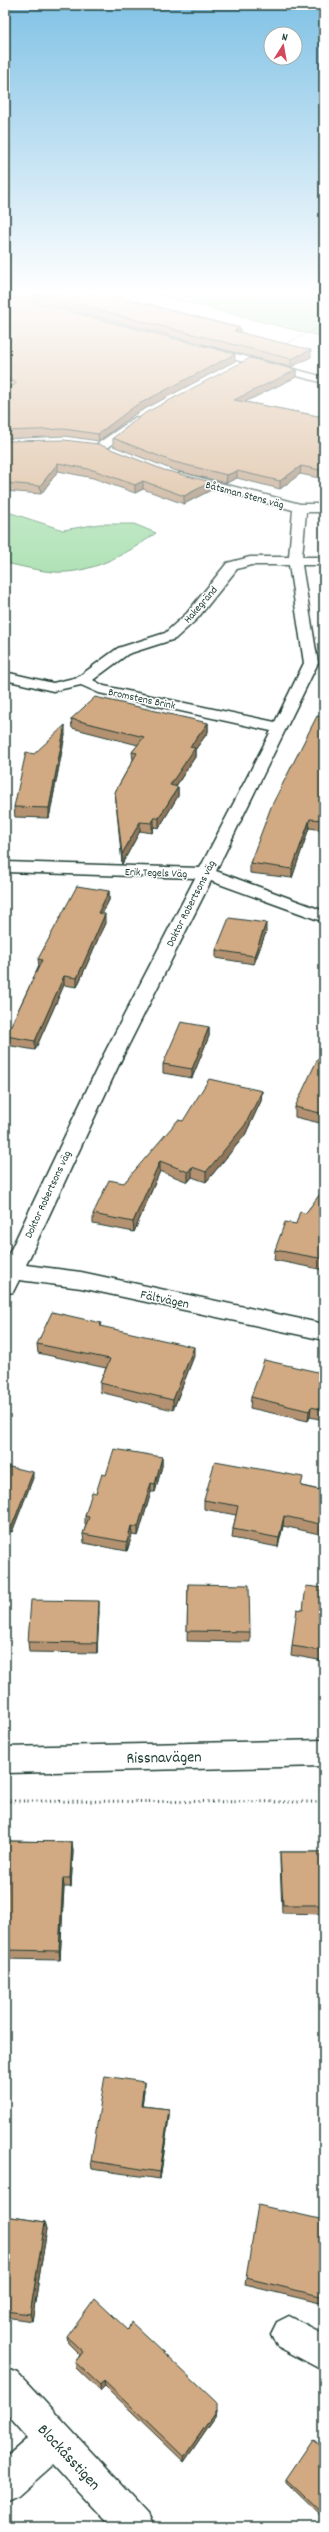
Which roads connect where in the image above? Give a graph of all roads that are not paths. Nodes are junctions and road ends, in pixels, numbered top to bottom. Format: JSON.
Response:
{"nodes":[{"id":1,"x":146,"y":414,"type":"edge"},
{"id":2,"x":86,"y":445,"type":"edge"},
{"id":3,"x":169,"y":474,"type":"edge"},
{"id":4,"x":300,"y":508,"type":"junction"},
{"id":5,"x":324,"y":508,"type":"edge"},
{"id":6,"x":295,"y":561,"type":"junction"},
{"id":7,"x":324,"y":561,"type":"edge"},
{"id":8,"x":318,"y":662,"type":"edge"},
{"id":9,"x":5,"y":676,"type":"edge"},
{"id":10,"x":83,"y":680,"type":"junction"},
{"id":11,"x":280,"y":728,"type":"junction"},
{"id":12,"x":5,"y":867,"type":"edge"},
{"id":13,"x":205,"y":873,"type":"junction"},
{"id":14,"x":324,"y":917,"type":"edge"},
{"id":15,"x":8,"y":1276,"type":"edge"},
{"id":16,"x":324,"y":1332,"type":"edge"},
{"id":17,"x":324,"y":1753,"type":"edge"},
{"id":18,"x":5,"y":1760,"type":"edge"},
{"id":19,"x":289,"y":2334,"type":"dead end"},
{"id":20,"x":324,"y":2353,"type":"edge"},
{"id":21,"x":5,"y":2386,"type":"edge"},
{"id":22,"x":54,"y":2439,"type":"junction"},
{"id":23,"x":5,"y":2483,"type":"edge"},
{"id":24,"x":136,"y":2527,"type":"edge"}],
"edges":[{"from":1,"to":2,"type":"street"},
{"from":3,"to":4,"type":"street","name":"Båtsman Stens väg"},
{"from":4,"to":5,"type":"street","name":"Båtsman Stens väg"},
{"from":4,"to":6,"type":"street","name":"Doktor Robertsons väg"},
{"from":6,"to":7,"type":"street","name":"Hakegränd"},
{"from":6,"to":8,"type":"street","name":"Doktor Robertsons väg"},
{"from":6,"to":10,"type":"street","name":"Hakegränd"},
{"from":8,"to":11,"type":"street","name":"Doktor Robertsons väg"},
{"from":9,"to":10,"type":"street"},
{"from":10,"to":11,"type":"street","name":"Bromstens Brink"},
{"from":11,"to":13,"type":"street","name":"Doktor Robertsons väg"},
{"from":12,"to":13,"type":"street","name":"Erik Tegels Väg"},
{"from":13,"to":14,"type":"street","name":"Erik Tegels Väg"},
{"from":13,"to":15,"type":"street","name":"Doktor Robertsons väg"},
{"from":15,"to":16,"type":"street","name":"Fältvägen"},
{"from":17,"to":18,"type":"street","name":"Rissnavägen"},
{"from":19,"to":20,"type":"street"},
{"from":21,"to":22,"type":"street","name":"Blockåsstigen"},
{"from":22,"to":23,"type":"street"},
{"from":22,"to":24,"type":"street","name":"Blockåsstigen"}]}
